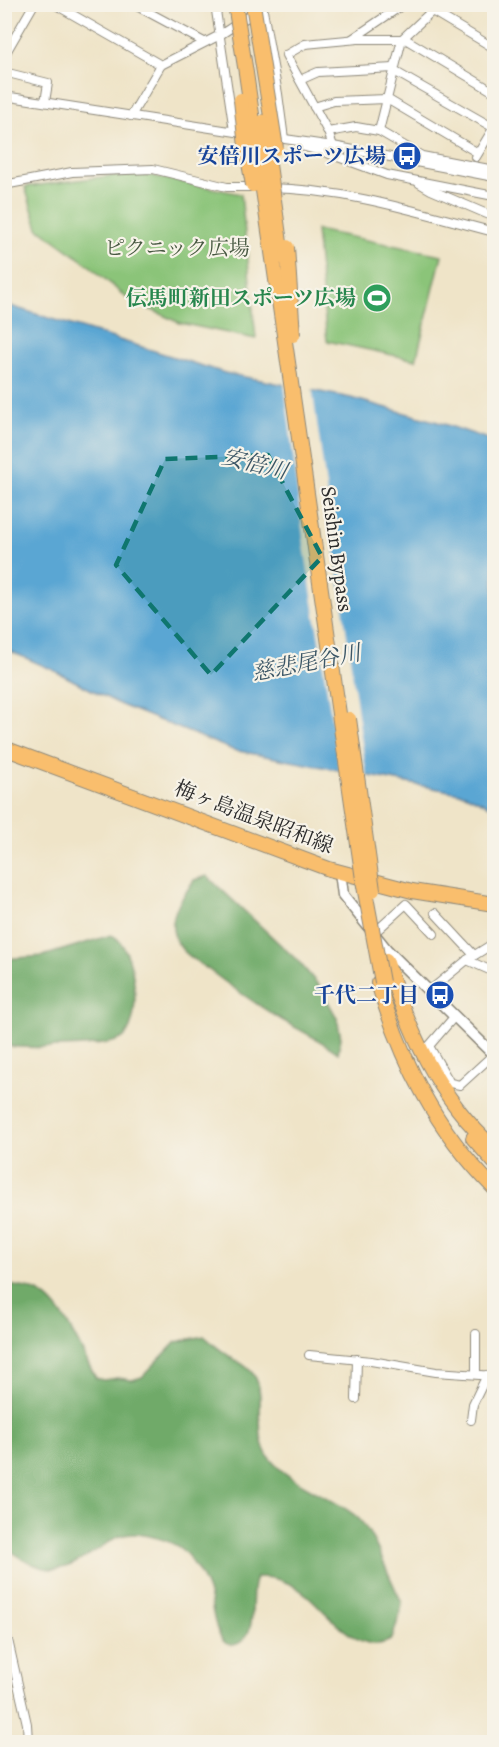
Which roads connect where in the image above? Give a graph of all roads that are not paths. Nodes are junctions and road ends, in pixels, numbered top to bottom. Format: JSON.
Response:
{"nodes":[{"id":1,"x":34,"y":4,"type":"edge"},
{"id":2,"x":54,"y":4,"type":"edge"},
{"id":3,"x":133,"y":4,"type":"edge"},
{"id":4,"x":215,"y":4,"type":"edge"},
{"id":5,"x":226,"y":4,"type":"edge"},
{"id":6,"x":235,"y":4,"type":"edge"},
{"id":7,"x":244,"y":4,"type":"edge"},
{"id":8,"x":404,"y":4,"type":"edge"},
{"id":9,"x":420,"y":4,"type":"edge"},
{"id":10,"x":261,"y":5,"type":"edge"},
{"id":11,"x":433,"y":8,"type":"edge"},
{"id":12,"x":220,"y":35,"type":"junction"},
{"id":13,"x":351,"y":39,"type":"junction"},
{"id":14,"x":402,"y":39,"type":"junction"},
{"id":15,"x":204,"y":42,"type":"junction"},
{"id":16,"x":495,"y":48,"type":"edge"},
{"id":17,"x":4,"y":56,"type":"edge"},
{"id":18,"x":161,"y":65,"type":"junction"},
{"id":19,"x":394,"y":69,"type":"junction"},
{"id":20,"x":4,"y":72,"type":"edge"},
{"id":21,"x":300,"y":81,"type":"junction"},
{"id":22,"x":495,"y":92,"type":"edge"},
{"id":23,"x":4,"y":96,"type":"edge"},
{"id":24,"x":387,"y":99,"type":"junction"},
{"id":25,"x":45,"y":102,"type":"junction"},
{"id":26,"x":314,"y":107,"type":"junction"},
{"id":27,"x":131,"y":116,"type":"junction"},
{"id":28,"x":494,"y":128,"type":"edge"},
{"id":29,"x":234,"y":131,"type":"junction"},
{"id":30,"x":379,"y":131,"type":"junction"},
{"id":31,"x":328,"y":132,"type":"junction"},
{"id":32,"x":285,"y":139,"type":"junction"},
{"id":33,"x":333,"y":146,"type":"junction"},
{"id":34,"x":478,"y":153,"type":"junction"},
{"id":35,"x":471,"y":165,"type":"junction"},
{"id":36,"x":495,"y":170,"type":"edge"},
{"id":37,"x":495,"y":177,"type":"edge"},
{"id":38,"x":413,"y":180,"type":"junction"},
{"id":39,"x":4,"y":185,"type":"edge"},
{"id":40,"x":495,"y":196,"type":"edge"},
{"id":41,"x":495,"y":217,"type":"edge"},
{"id":42,"x":495,"y":232,"type":"edge"},
{"id":43,"x":282,"y":319,"type":"junction"},
{"id":44,"x":293,"y":335,"type":"junction"},
{"id":45,"x":4,"y":748,"type":"edge"},
{"id":46,"x":340,"y":872,"type":"junction"},
{"id":47,"x":495,"y":904,"type":"edge"},
{"id":48,"x":435,"y":913,"type":"dead end"},
{"id":49,"x":373,"y":934,"type":"junction"},
{"id":50,"x":434,"y":934,"type":"dead end"},
{"id":51,"x":495,"y":943,"type":"edge"},
{"id":52,"x":471,"y":958,"type":"junction"},
{"id":53,"x":495,"y":972,"type":"edge"},
{"id":54,"x":386,"y":981,"type":"junction"},
{"id":55,"x":428,"y":992,"type":"junction"},
{"id":56,"x":454,"y":1017,"type":"junction"},
{"id":57,"x":494,"y":1054,"type":"edge"},
{"id":58,"x":495,"y":1148,"type":"edge"},
{"id":59,"x":495,"y":1162,"type":"edge"},
{"id":60,"x":495,"y":1176,"type":"edge"},
{"id":61,"x":495,"y":1188,"type":"edge"},
{"id":62,"x":476,"y":1334,"type":"dead end"},
{"id":63,"x":309,"y":1355,"type":"dead end"},
{"id":64,"x":357,"y":1359,"type":"junction"},
{"id":65,"x":476,"y":1374,"type":"junction"},
{"id":66,"x":490,"y":1375,"type":"edge"},
{"id":67,"x":356,"y":1399,"type":"dead end"},
{"id":68,"x":471,"y":1420,"type":"dead end"},
{"id":69,"x":8,"y":1640,"type":"dead end"},
{"id":70,"x":28,"y":1743,"type":"edge"}],
"edges":[{"from":1,"to":17,"type":"street"},
{"from":2,"to":18,"type":"street"},
{"from":3,"to":15,"type":"street"},
{"from":4,"to":12,"type":"street"},
{"from":5,"to":43,"type":"main road","bridge":true},
{"from":6,"to":43,"type":"main road","name":"Seishin Bypass","bridge":true},
{"from":7,"to":44,"type":"main road","name":"Seishin Bypass","bridge":true},
{"from":8,"to":13,"type":"street"},
{"from":9,"to":11,"type":"street"},
{"from":10,"to":12,"type":"street"},
{"from":10,"to":32,"type":"street"},
{"from":10,"to":44,"type":"main road","bridge":true},
{"from":11,"to":14,"type":"street"},
{"from":11,"to":16,"type":"street"},
{"from":12,"to":15,"type":"street"},
{"from":12,"to":29,"type":"street"},
{"from":13,"to":14,"type":"street"},
{"from":13,"to":21,"type":"street"},
{"from":14,"to":19,"type":"street"},
{"from":14,"to":22,"type":"street"},
{"from":15,"to":18,"type":"street"},
{"from":18,"to":27,"type":"street"},
{"from":19,"to":21,"type":"street"},
{"from":19,"to":24,"type":"street"},
{"from":19,"to":28,"type":"street"},
{"from":20,"to":25,"type":"street"},
{"from":21,"to":26,"type":"street"},
{"from":23,"to":25,"type":"street"},
{"from":24,"to":26,"type":"street"},
{"from":24,"to":30,"type":"street"},
{"from":24,"to":34,"type":"street"},
{"from":25,"to":27,"type":"street"},
{"from":26,"to":31,"type":"street"},
{"from":27,"to":29,"type":"street"},
{"from":28,"to":34,"type":"street"},
{"from":29,"to":32,"type":"street"},
{"from":30,"to":31,"type":"street"},
{"from":30,"to":35,"type":"street"},
{"from":31,"to":33,"type":"street"},
{"from":32,"to":33,"type":"street"},
{"from":32,"to":38,"type":"street"},
{"from":33,"to":37,"type":"street"},
{"from":34,"to":35,"type":"street"},
{"from":35,"to":36,"type":"street"},
{"from":38,"to":40,"type":"street"},
{"from":38,"to":41,"type":"street"},
{"from":39,"to":42,"type":"street"},
{"from":43,"to":54,"type":"main road","name":"Seishin Bypass","bridge":true},
{"from":44,"to":54,"type":"main road","name":"Seishin Bypass","bridge":true},
{"from":45,"to":46,"type":"main road","name":"梅ヶ島温泉昭和線"},
{"from":46,"to":47,"type":"main road","name":"梅ヶ島温泉昭和線"},
{"from":46,"to":49,"type":"street"},
{"from":48,"to":52,"type":"street"},
{"from":49,"to":50,"type":"street"},
{"from":49,"to":55,"type":"street"},
{"from":51,"to":52,"type":"street"},
{"from":52,"to":53,"type":"street"},
{"from":52,"to":55,"type":"street"},
{"from":54,"to":58,"type":"main road"},
{"from":54,"to":59,"type":"main road","name":"Seishin Bypass"},
{"from":54,"to":60,"type":"main road","name":"Seishin Bypass"},
{"from":54,"to":61,"type":"main road"},
{"from":55,"to":56,"type":"street"},
{"from":56,"to":57,"type":"street"},
{"from":56,"to":57,"type":"street"},
{"from":62,"to":65,"type":"street"},
{"from":63,"to":64,"type":"street"},
{"from":64,"to":65,"type":"street"},
{"from":64,"to":67,"type":"street"},
{"from":65,"to":66,"type":"street"},
{"from":66,"to":68,"type":"street"},
{"from":69,"to":70,"type":"street"}]}
